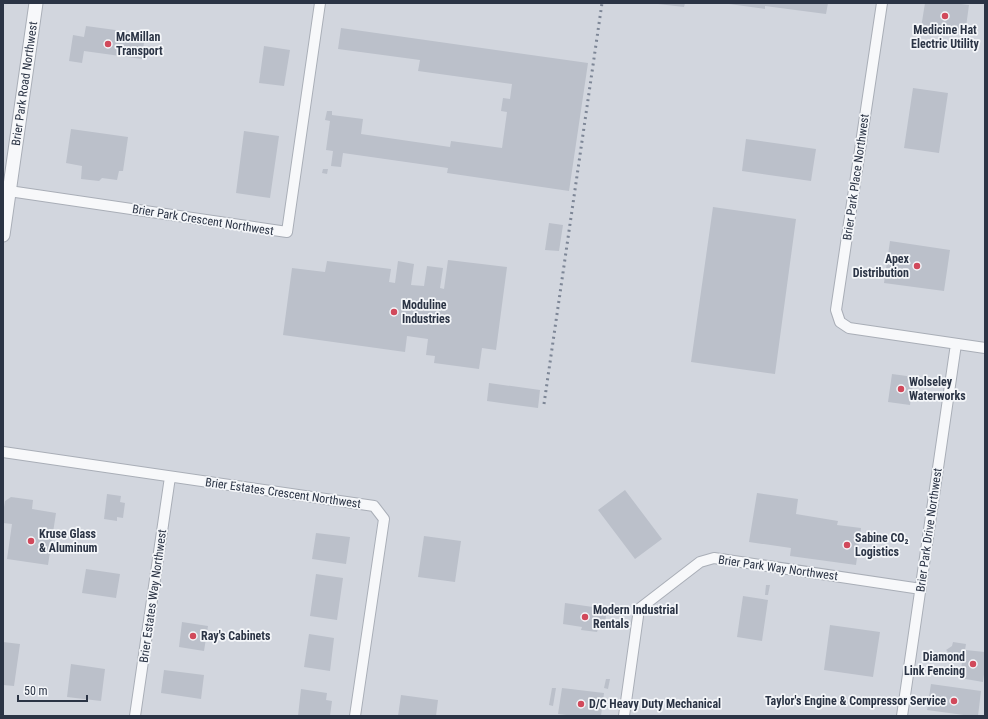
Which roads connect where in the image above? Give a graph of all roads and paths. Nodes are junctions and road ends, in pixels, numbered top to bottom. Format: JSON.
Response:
{"nodes":[{"id":1,"x":36,"y":3,"type":"edge"},
{"id":2,"x":320,"y":3,"type":"edge"},
{"id":3,"x":882,"y":3,"type":"edge"},
{"id":4,"x":9,"y":190,"type":"junction"},
{"id":5,"x":3,"y":234,"type":"edge"},
{"id":6,"x":956,"y":344,"type":"junction"},
{"id":7,"x":985,"y":348,"type":"edge"},
{"id":8,"x":3,"y":452,"type":"edge"},
{"id":9,"x":170,"y":477,"type":"junction"},
{"id":10,"x":920,"y":589,"type":"junction"},
{"id":11,"x":135,"y":716,"type":"edge"},
{"id":12,"x":355,"y":716,"type":"edge"},
{"id":13,"x":624,"y":716,"type":"edge"},
{"id":14,"x":902,"y":716,"type":"edge"}],
"edges":[{"from":1,"to":4,"type":"street","name":"Brier Park Road Northwest"},
{"from":2,"to":4,"type":"street","name":"Brier Park Crescent Northwest"},
{"from":3,"to":6,"type":"street","name":"Brier Park Place Northwest"},
{"from":4,"to":5,"type":"street","name":"Brier Park Road Northwest"},
{"from":6,"to":7,"type":"street","name":"Brier Park Place Northwest"},
{"from":6,"to":10,"type":"street","name":"Brier Park Drive Northwest"},
{"from":8,"to":9,"type":"street","name":"Brier Estates Crescent Northwest"},
{"from":9,"to":11,"type":"street","name":"Brier Estates Way Northwest"},
{"from":9,"to":12,"type":"street","name":"Brier Estates Crescent Northwest"},
{"from":10,"to":13,"type":"street","name":"Brier Park Way Northwest"},
{"from":10,"to":14,"type":"street","name":"Brier Park Drive Northwest"}]}
